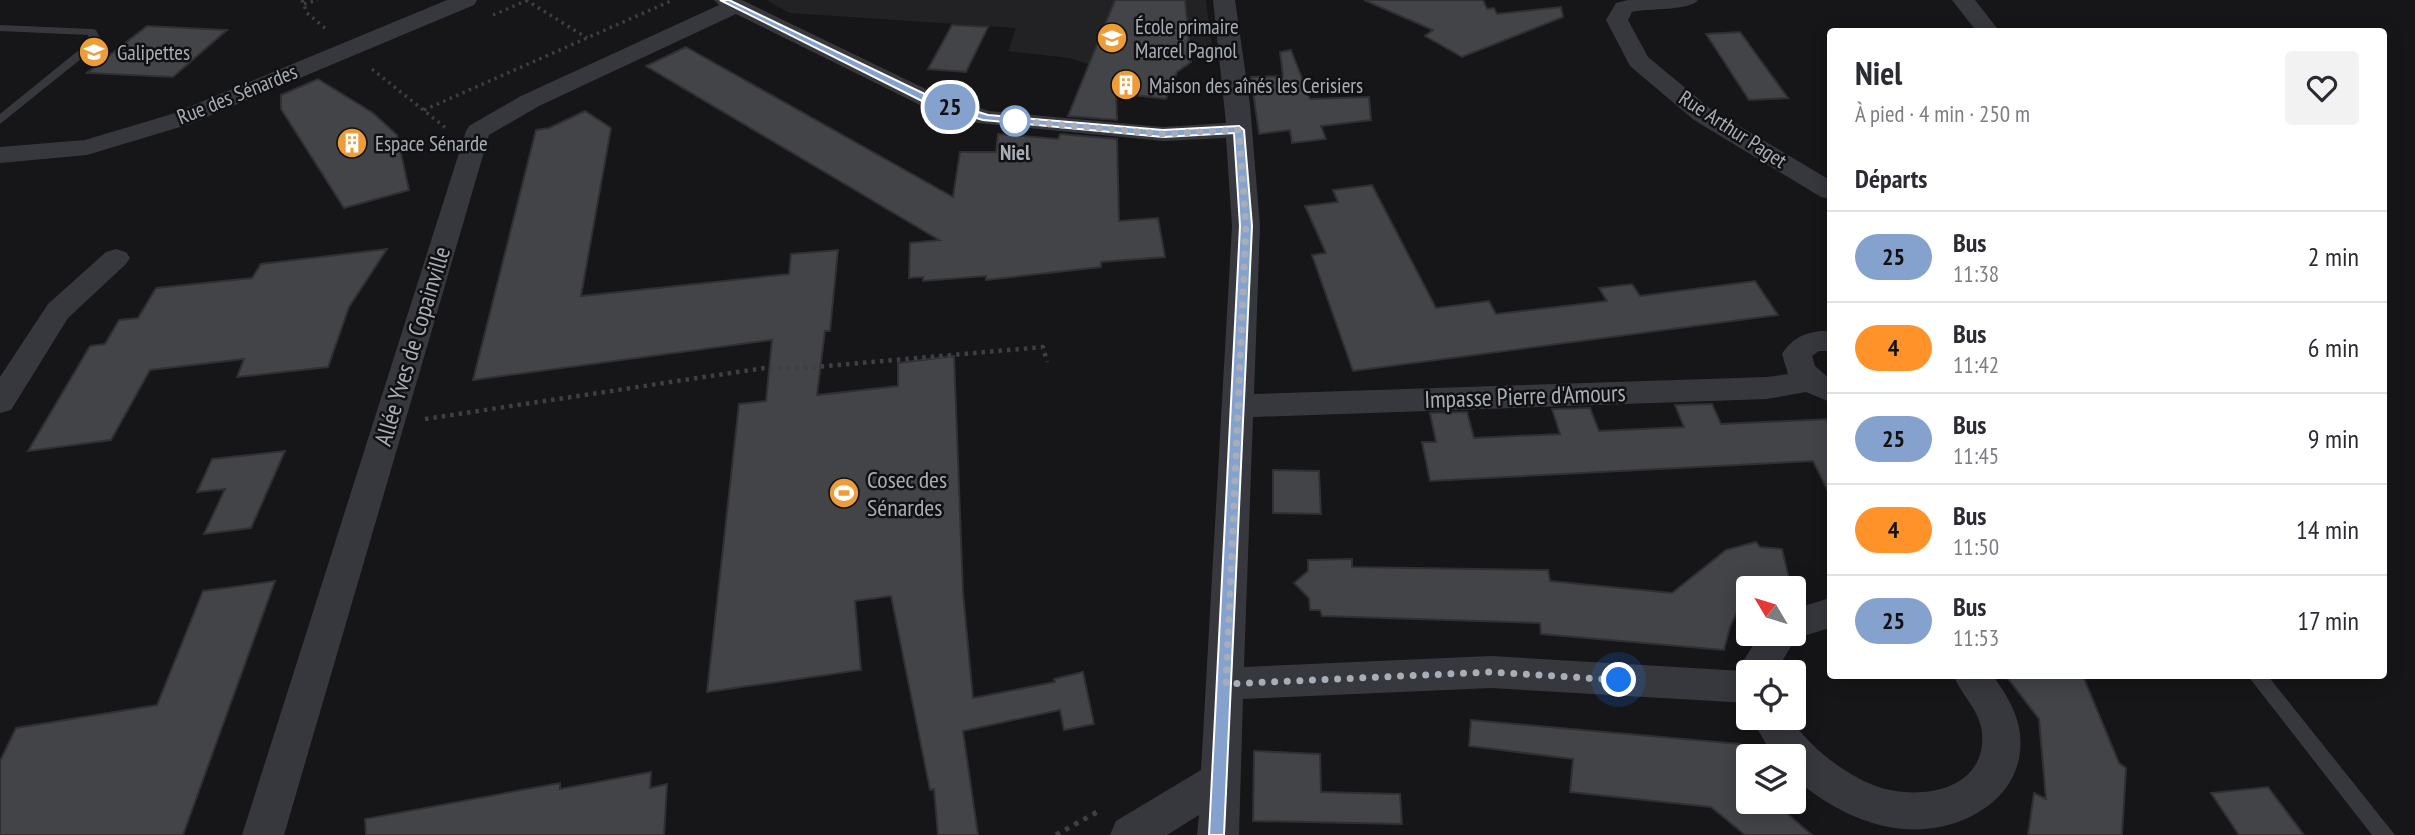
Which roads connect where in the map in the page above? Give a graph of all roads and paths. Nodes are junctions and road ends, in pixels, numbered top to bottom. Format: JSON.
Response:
{"nodes":[{"id":1,"x":318,"y":0,"type":"edge"},
{"id":2,"x":466,"y":0,"type":"edge"},
{"id":3,"x":526,"y":0,"type":"edge"},
{"id":4,"x":673,"y":0,"type":"edge"},
{"id":5,"x":1224,"y":0,"type":"edge"},
{"id":6,"x":1687,"y":0,"type":"edge"},
{"id":7,"x":1963,"y":0,"type":"edge"},
{"id":8,"x":303,"y":2,"type":"edge"},
{"id":9,"x":730,"y":3,"type":"edge"},
{"id":10,"x":1,"y":28,"type":"edge"},
{"id":11,"x":1986,"y":28,"type":"edge"},
{"id":12,"x":586,"y":37,"type":"junction"},
{"id":13,"x":347,"y":48,"type":"junction"},
{"id":14,"x":621,"y":59,"type":"junction"},
{"id":15,"x":424,"y":110,"type":"junction"},
{"id":16,"x":0,"y":120,"type":"edge"},
{"id":17,"x":1239,"y":130,"type":"junction"},
{"id":18,"x":449,"y":131,"type":"dead end"},
{"id":19,"x":0,"y":155,"type":"edge"},
{"id":20,"x":1827,"y":189,"type":"edge"},
{"id":21,"x":116,"y":258,"type":"dead end"},
{"id":22,"x":1827,"y":341,"type":"edge"},
{"id":23,"x":1047,"y":362,"type":"dead end"},
{"id":24,"x":1820,"y":386,"type":"edge"},
{"id":25,"x":0,"y":402,"type":"edge"},
{"id":26,"x":1239,"y":406,"type":"junction"},
{"id":27,"x":388,"y":425,"type":"junction"},
{"id":28,"x":1827,"y":614,"type":"edge"},
{"id":29,"x":1806,"y":620,"type":"edge"},
{"id":30,"x":1974,"y":679,"type":"edge"},
{"id":31,"x":2259,"y":679,"type":"edge"},
{"id":32,"x":1226,"y":684,"type":"junction"},
{"id":33,"x":1736,"y":686,"type":"edge"},
{"id":34,"x":1778,"y":730,"type":"edge"},
{"id":35,"x":1220,"y":780,"type":"junction"},
{"id":36,"x":1120,"y":820,"type":"edge"},
{"id":37,"x":263,"y":835,"type":"edge"},
{"id":38,"x":1056,"y":835,"type":"edge"},
{"id":39,"x":1218,"y":835,"type":"edge"},
{"id":40,"x":2385,"y":835,"type":"edge"}],
"edges":[{"from":1,"to":8,"type":"path"},
{"from":2,"to":13,"type":"street","name":"Rue des Sénardes"},
{"from":3,"to":12,"type":"path"},
{"from":4,"to":12,"type":"path"},
{"from":5,"to":17,"type":"street"},
{"from":6,"to":20,"type":"street","name":"Rue Arthur Paget"},
{"from":7,"to":11,"type":"street"},
{"from":8,"to":13,"type":"path"},
{"from":9,"to":14,"type":"street","name":"Allée Yves de Copainville"},
{"from":9,"to":17,"type":"street"},
{"from":10,"to":16,"type":"lane"},
{"from":12,"to":14,"type":"path"},
{"from":12,"to":15,"type":"path"},
{"from":13,"to":15,"type":"path"},
{"from":13,"to":19,"type":"street","name":"Rue des Sénardes"},
{"from":14,"to":27,"type":"street","name":"Allée Yves de Copainville"},
{"from":15,"to":18,"type":"path"},
{"from":17,"to":26,"type":"street"},
{"from":21,"to":25,"type":"street"},
{"from":22,"to":24,"type":"street","name":"Impasse Pierre d'Amours"},
{"from":23,"to":27,"type":"path"},
{"from":24,"to":26,"type":"street","name":"Impasse Pierre d'Amours"},
{"from":26,"to":32,"type":"street"},
{"from":27,"to":37,"type":"street","name":"Allée Yves de Copainville"},
{"from":28,"to":29,"type":"street"},
{"from":30,"to":34,"type":"street"},
{"from":31,"to":40,"type":"lane"},
{"from":32,"to":33,"type":"street"},
{"from":32,"to":35,"type":"street"},
{"from":35,"to":36,"type":"street"},
{"from":35,"to":39,"type":"street"},
{"from":36,"to":38,"type":"path"}]}
